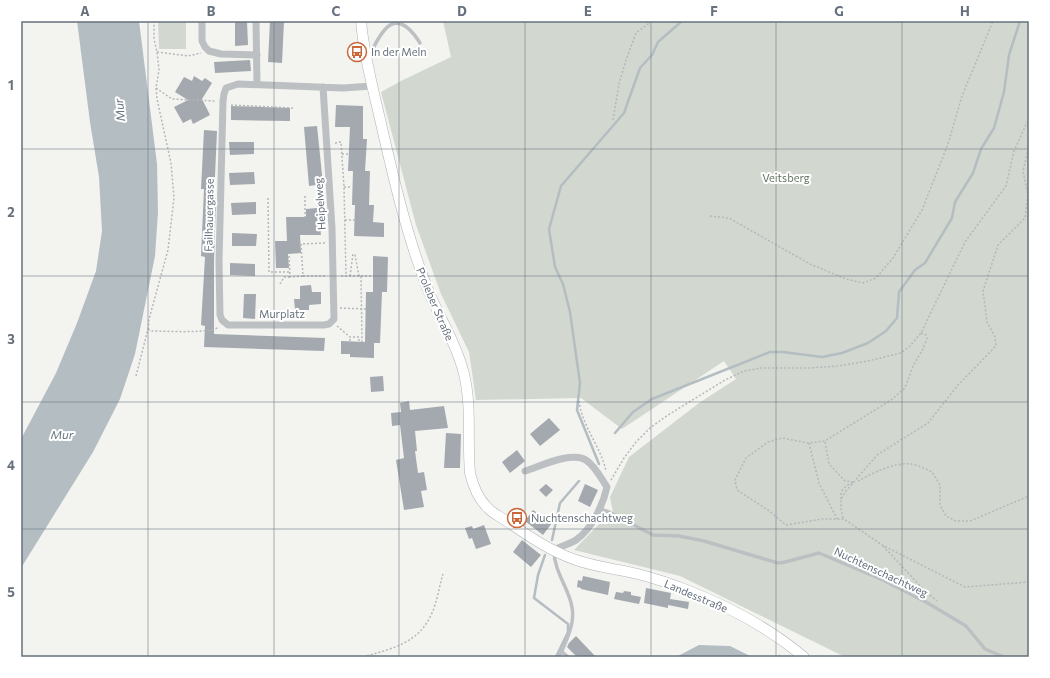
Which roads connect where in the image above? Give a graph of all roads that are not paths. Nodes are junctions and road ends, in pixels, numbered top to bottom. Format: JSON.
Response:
{"nodes":[{"id":1,"x":202,"y":21,"type":"edge"},
{"id":2,"x":256,"y":21,"type":"edge"},
{"id":3,"x":361,"y":21,"type":"edge"},
{"id":4,"x":420,"y":43,"type":"dead end"},
{"id":5,"x":257,"y":55,"type":"junction"},
{"id":6,"x":367,"y":61,"type":"junction"},
{"id":7,"x":257,"y":84,"type":"junction"},
{"id":8,"x":372,"y":86,"type":"junction"},
{"id":9,"x":323,"y":87,"type":"junction"},
{"id":10,"x":333,"y":321,"type":"joint"},
{"id":11,"x":226,"y":324,"type":"joint"},
{"id":12,"x":525,"y":471,"type":"dead end"},
{"id":13,"x":600,"y":509,"type":"junction"},
{"id":14,"x":554,"y":550,"type":"junction"},
{"id":15,"x":577,"y":560,"type":"joint"},
{"id":16,"x":561,"y":651,"type":"junction"},
{"id":17,"x":559,"y":657,"type":"edge"},
{"id":18,"x":568,"y":657,"type":"edge"},
{"id":19,"x":804,"y":657,"type":"edge"},
{"id":20,"x":1004,"y":657,"type":"edge"}],
"edges":[{"from":1,"to":5,"type":"street"},
{"from":2,"to":5,"type":"street"},
{"from":3,"to":6,"type":"main road","name":"Proleber Straße"},
{"from":4,"to":6,"type":"lane"},
{"from":5,"to":7,"type":"street"},
{"from":6,"to":8,"type":"main road","name":"Proleber Straße"},
{"from":7,"to":9,"type":"street"},
{"from":7,"to":11,"type":"street","name":"Failhauergasse"},
{"from":8,"to":9,"type":"street"},
{"from":8,"to":14,"type":"main road","name":"Proleber Straße"},
{"from":9,"to":10,"type":"street","name":"Heipelweg"},
{"from":10,"to":11,"type":"street","name":"Murplatz"},
{"from":12,"to":13,"type":"street"},
{"from":13,"to":14,"type":"street"},
{"from":13,"to":20,"type":"lane","name":"Nuchtenschachtweg"},
{"from":14,"to":15,"type":"main road","name":"Proleber Straße"},
{"from":14,"to":16,"type":"lane"},
{"from":15,"to":19,"type":"main road","name":"Landesstraße"},
{"from":16,"to":17,"type":"lane"},
{"from":16,"to":18,"type":"lane"}]}
